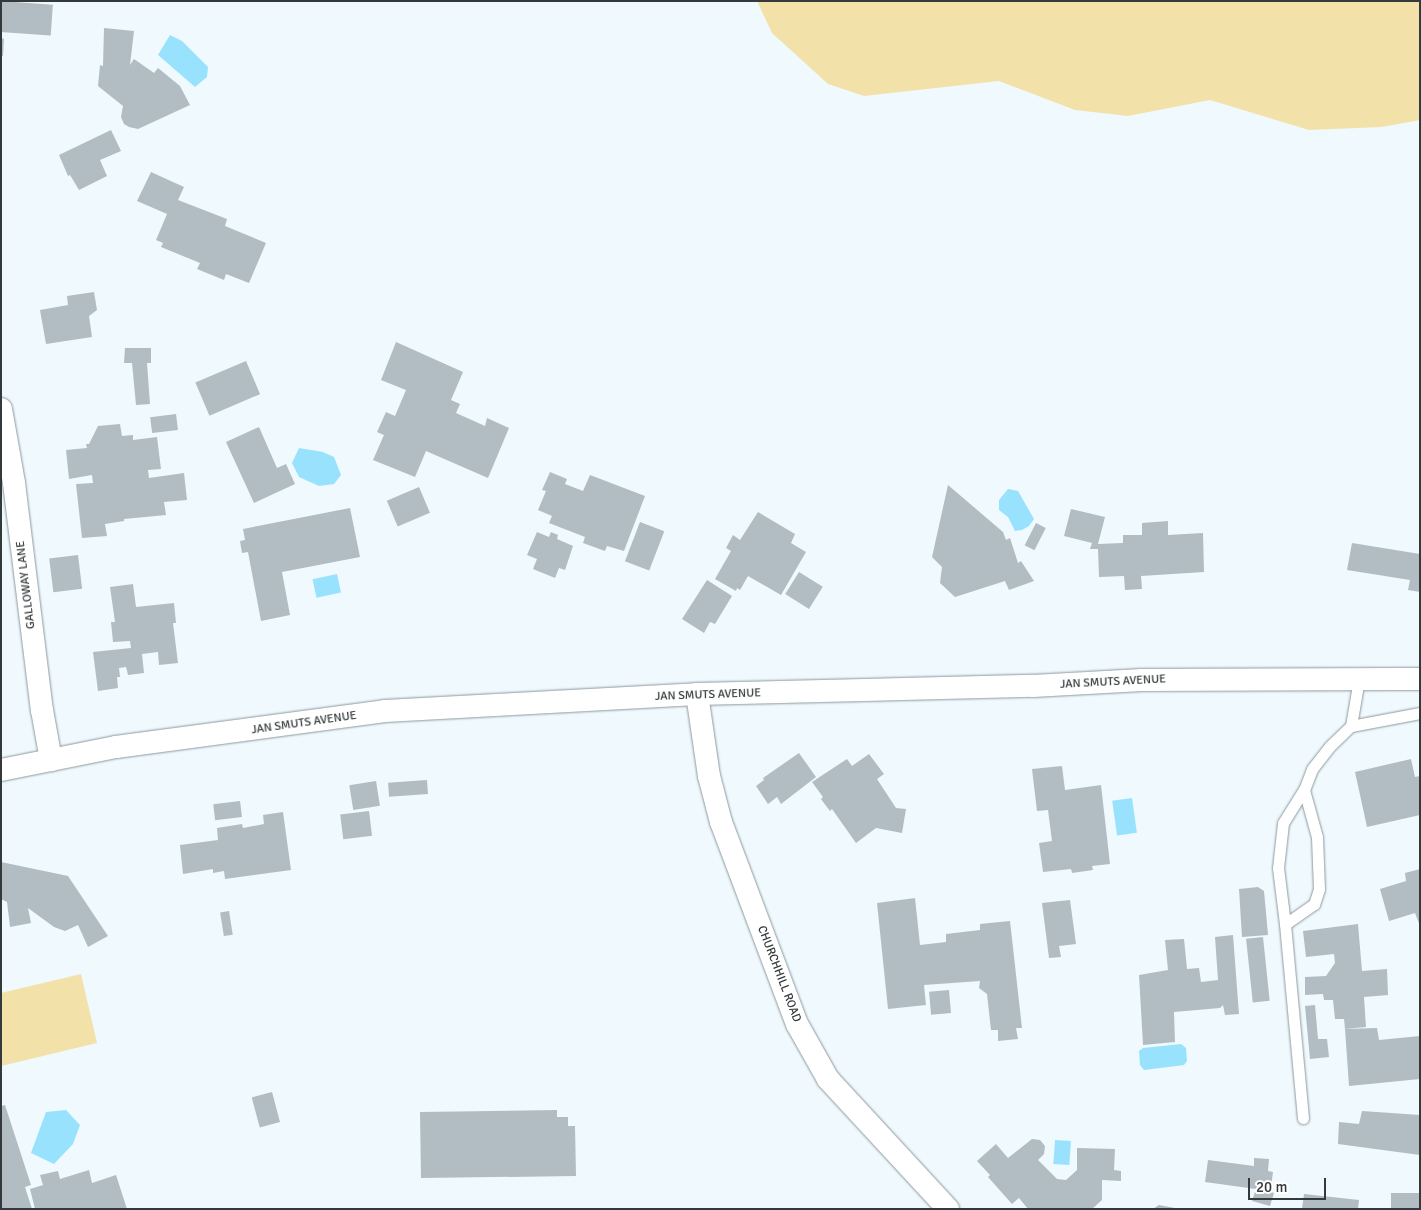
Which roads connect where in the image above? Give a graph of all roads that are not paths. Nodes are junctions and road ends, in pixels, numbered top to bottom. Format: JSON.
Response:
{"nodes":[{"id":1,"x":1,"y":409,"type":"edge"},
{"id":2,"x":1359,"y":678,"type":"junction"},
{"id":3,"x":1420,"y":679,"type":"edge"},
{"id":4,"x":697,"y":694,"type":"junction"},
{"id":5,"x":1420,"y":713,"type":"edge"},
{"id":6,"x":1351,"y":726,"type":"junction"},
{"id":7,"x":51,"y":760,"type":"junction"},
{"id":8,"x":1,"y":770,"type":"edge"},
{"id":9,"x":1304,"y":790,"type":"junction"},
{"id":10,"x":1285,"y":924,"type":"junction"},
{"id":11,"x":1304,"y":1118,"type":"dead end"},
{"id":12,"x":948,"y":1209,"type":"edge"}],
"edges":[{"from":1,"to":7,"type":"street","name":"GALLOWAY LANE"},
{"from":2,"to":3,"type":"street","name":"JAN SMUTS AVENUE"},
{"from":2,"to":4,"type":"street","name":"JAN SMUTS AVENUE"},
{"from":2,"to":6,"type":"lane"},
{"from":4,"to":7,"type":"street","name":"JAN SMUTS AVENUE"},
{"from":4,"to":12,"type":"street","name":"CHURCHHILL ROAD"},
{"from":5,"to":6,"type":"lane"},
{"from":6,"to":9,"type":"lane"},
{"from":7,"to":8,"type":"street","name":"JAN SMUTS AVENUE"},
{"from":9,"to":10,"type":"lane"},
{"from":9,"to":10,"type":"lane"},
{"from":10,"to":11,"type":"lane"}]}
